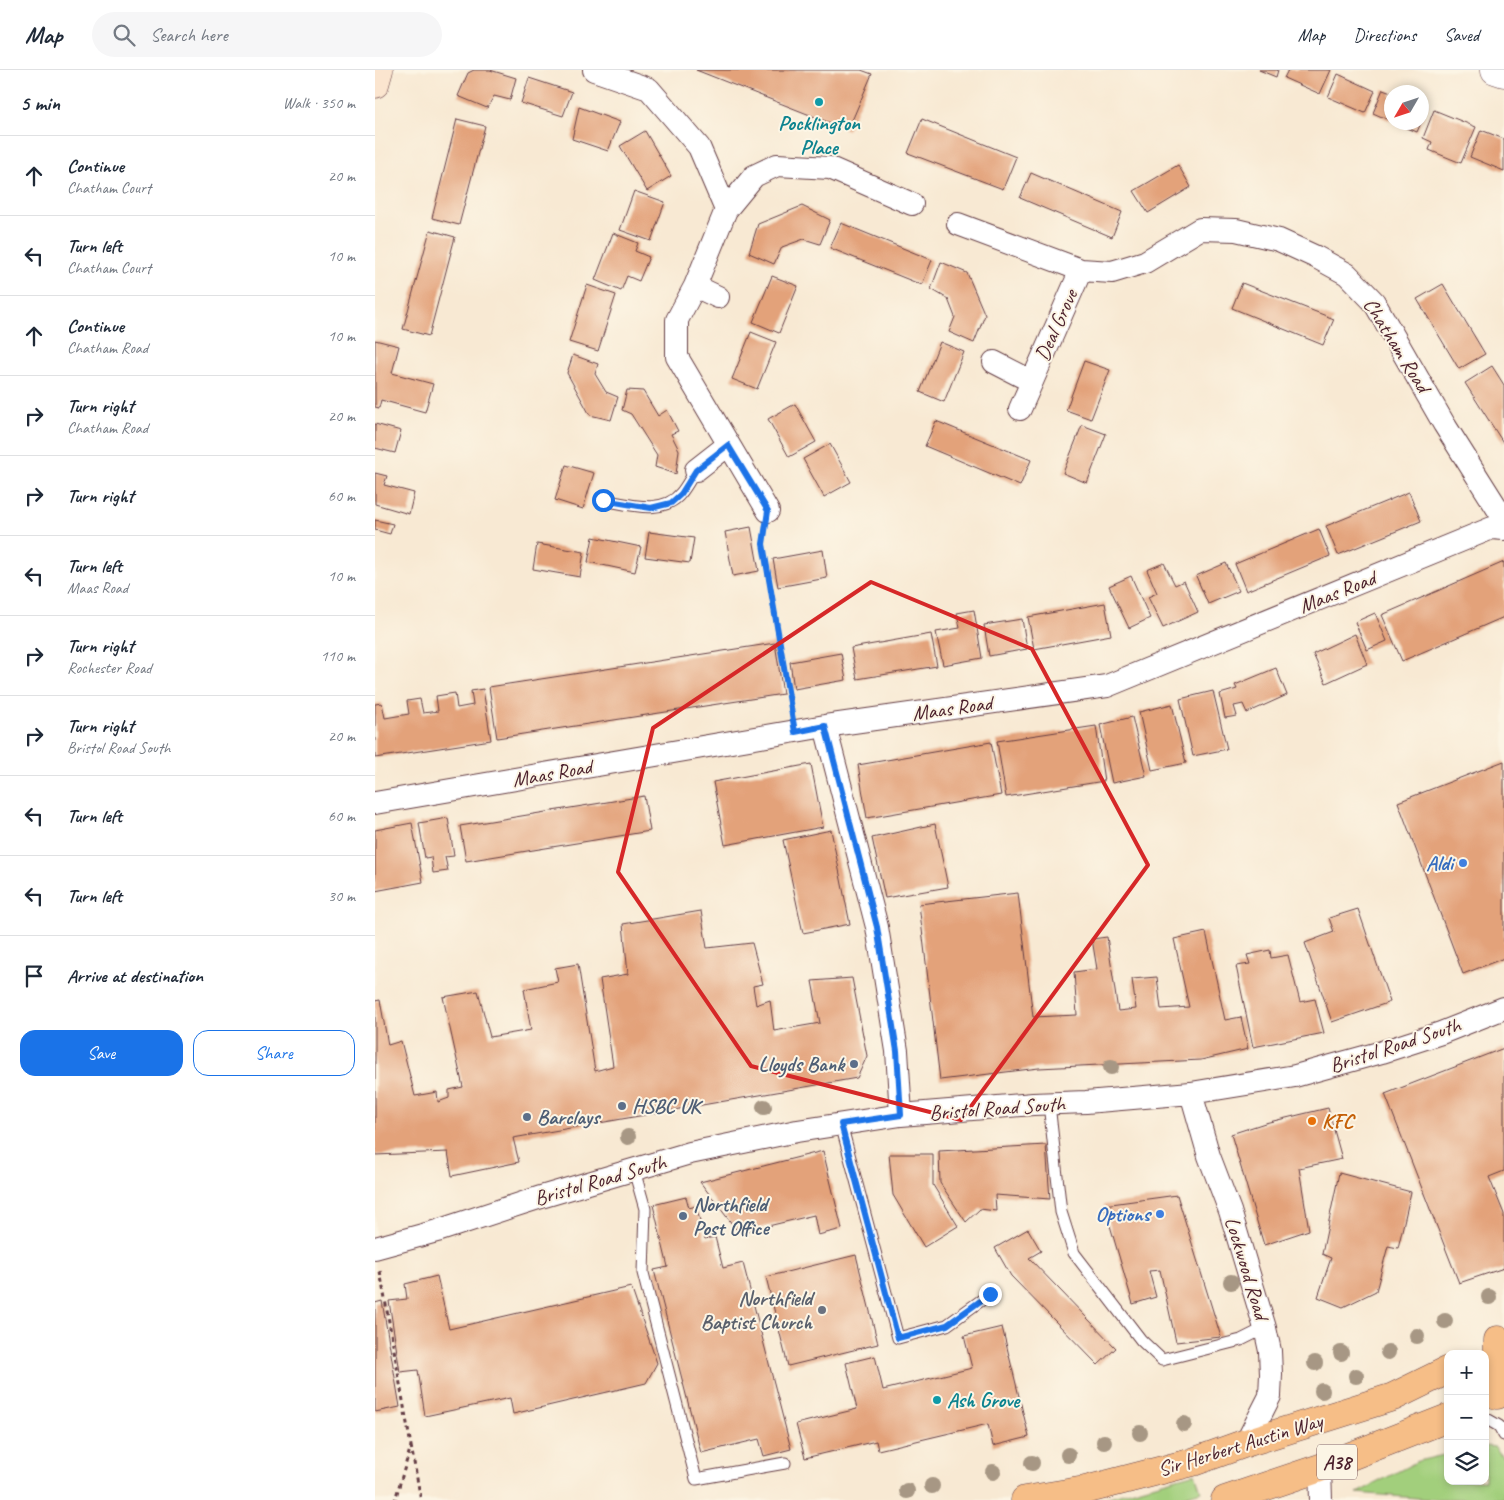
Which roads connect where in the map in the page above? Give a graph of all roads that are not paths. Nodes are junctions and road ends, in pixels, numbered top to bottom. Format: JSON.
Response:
{"nodes":[{"id":1,"x":379,"y":70,"type":"edge"},
{"id":2,"x":593,"y":70,"type":"edge"},
{"id":3,"x":1495,"y":70,"type":"edge"},
{"id":4,"x":1504,"y":74,"type":"edge"},
{"id":5,"x":375,"y":84,"type":"edge"},
{"id":6,"x":912,"y":204,"type":"dead end"},
{"id":7,"x":726,"y":210,"type":"junction"},
{"id":8,"x":958,"y":224,"type":"dead end"},
{"id":9,"x":1081,"y":270,"type":"junction"},
{"id":10,"x":695,"y":286,"type":"junction"},
{"id":11,"x":718,"y":297,"type":"dead end"},
{"id":12,"x":994,"y":362,"type":"dead end"},
{"id":13,"x":1031,"y":381,"type":"junction"},
{"id":14,"x":1020,"y":409,"type":"dead end"},
{"id":15,"x":728,"y":445,"type":"junction"},
{"id":16,"x":696,"y":470,"type":"joint"},
{"id":17,"x":603,"y":500,"type":"dead end"},
{"id":18,"x":768,"y":511,"type":"road end"},
{"id":19,"x":1504,"y":519,"type":"edge"},
{"id":20,"x":1504,"y":529,"type":"edge"},
{"id":21,"x":825,"y":726,"type":"junction"},
{"id":22,"x":375,"y":803,"type":"edge"},
{"id":23,"x":1504,"y":1008,"type":"edge"},
{"id":24,"x":1191,"y":1093,"type":"junction"},
{"id":25,"x":1049,"y":1104,"type":"junction"},
{"id":26,"x":901,"y":1115,"type":"junction"},
{"id":27,"x":841,"y":1124,"type":"junction"},
{"id":28,"x":633,"y":1170,"type":"junction"},
{"id":29,"x":375,"y":1248,"type":"edge"},
{"id":30,"x":990,"y":1294,"type":"dead end"},
{"id":31,"x":1265,"y":1328,"type":"junction"},
{"id":32,"x":1493,"y":1343,"type":"edge"},
{"id":33,"x":1444,"y":1372,"type":"edge"},
{"id":34,"x":1444,"y":1387,"type":"edge"},
{"id":35,"x":1495,"y":1390,"type":"edge"},
{"id":36,"x":1444,"y":1420,"type":"edge"},
{"id":37,"x":1444,"y":1424,"type":"edge"},
{"id":38,"x":1301,"y":1427,"type":"junction"},
{"id":39,"x":1418,"y":1431,"type":"junction"},
{"id":40,"x":1504,"y":1435,"type":"edge"},
{"id":41,"x":1246,"y":1443,"type":"junction"},
{"id":42,"x":785,"y":1463,"type":"dead end"},
{"id":43,"x":1319,"y":1468,"type":"junction"},
{"id":44,"x":1025,"y":1500,"type":"edge"},
{"id":45,"x":1225,"y":1500,"type":"edge"},
{"id":46,"x":1321,"y":1500,"type":"edge"}],
"edges":[{"from":1,"to":5,"type":"main road"},
{"from":2,"to":7,"type":"street"},
{"from":3,"to":4,"type":"street"},
{"from":6,"to":7,"type":"street"},
{"from":7,"to":10,"type":"street"},
{"from":8,"to":9,"type":"street","name":"Chatham Road"},
{"from":9,"to":13,"type":"street","name":"Deal Grove"},
{"from":9,"to":19,"type":"street","name":"Chatham Road"},
{"from":10,"to":11,"type":"street"},
{"from":10,"to":15,"type":"street"},
{"from":12,"to":13,"type":"street","name":"Deal Grove"},
{"from":13,"to":14,"type":"street","name":"Deal Grove"},
{"from":15,"to":16,"type":"street"},
{"from":15,"to":18,"type":"street"},
{"from":16,"to":17,"type":"lane"},
{"from":20,"to":21,"type":"street","name":"Maas Road"},
{"from":21,"to":22,"type":"street","name":"Maas Road"},
{"from":21,"to":26,"type":"street"},
{"from":23,"to":24,"type":"street","name":"Bristol Road South"},
{"from":24,"to":25,"type":"street","name":"Bristol Road South"},
{"from":24,"to":31,"type":"street","name":"Lockwood Road"},
{"from":25,"to":26,"type":"street","name":"Bristol Road South"},
{"from":25,"to":31,"type":"lane"},
{"from":26,"to":27,"type":"street","name":"Bristol Road South"},
{"from":27,"to":28,"type":"street","name":"Bristol Road South"},
{"from":27,"to":30,"type":"lane"},
{"from":28,"to":29,"type":"street","name":"Bristol Road South"},
{"from":28,"to":42,"type":"lane"},
{"from":31,"to":41,"type":"street","name":"Lockwood Road"},
{"from":32,"to":35,"type":"highway"},
{"from":33,"to":38,"type":"highway","name":"Sir Herbert Austin Way","number":"A38"},
{"from":34,"to":38,"type":"highway"},
{"from":35,"to":40,"type":"lane"},
{"from":36,"to":39,"type":"highway","name":"Sir Herbert Austin Way","number":"A38"},
{"from":37,"to":39,"type":"lane"},
{"from":38,"to":41,"type":"highway","name":"Sir Herbert Austin Way","number":"A38"},
{"from":39,"to":43,"type":"highway","name":"Sir Herbert Austin Way","number":"A38"},
{"from":41,"to":44,"type":"highway","name":"Sir Herbert Austin Way","number":"A38"},
{"from":43,"to":45,"type":"highway","name":"Sir Herbert Austin Way","number":"A38"},
{"from":43,"to":46,"type":"street"}]}
